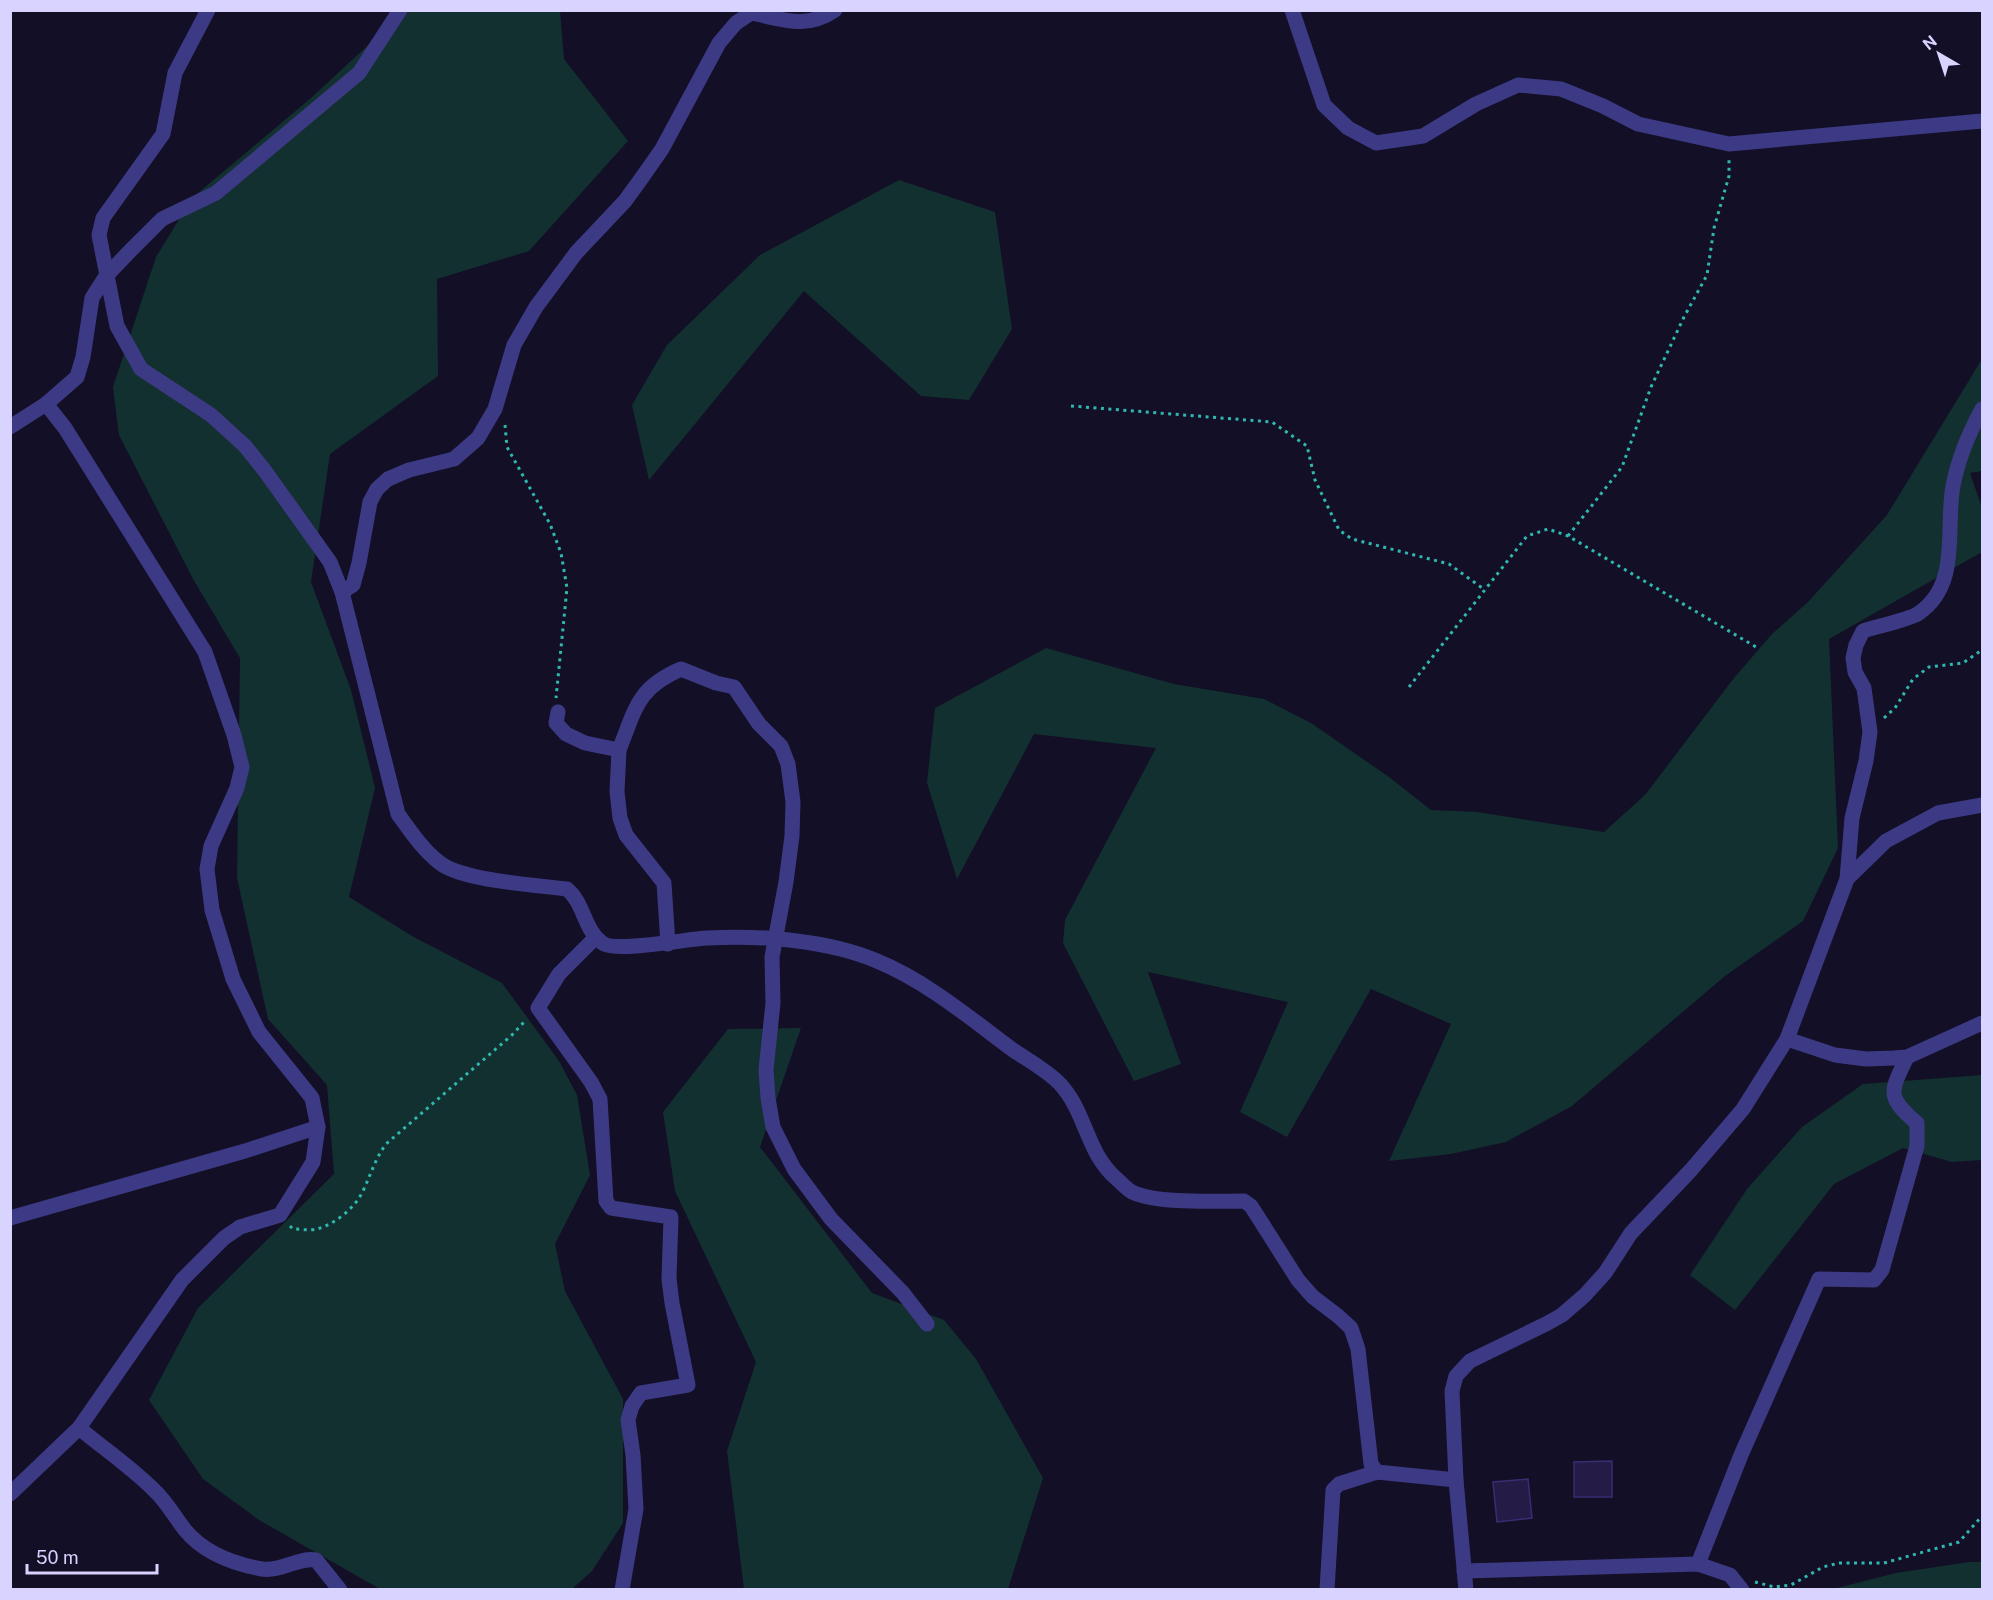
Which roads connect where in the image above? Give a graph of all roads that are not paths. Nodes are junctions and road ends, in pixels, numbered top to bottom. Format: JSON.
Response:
{"nodes":[{"id":1,"x":208,"y":10,"type":"edge"},
{"id":2,"x":400,"y":10,"type":"edge"},
{"id":3,"x":835,"y":10,"type":"edge"},
{"id":4,"x":1292,"y":10,"type":"edge"},
{"id":5,"x":1983,"y":121,"type":"edge"},
{"id":6,"x":106,"y":276,"type":"junction"},
{"id":7,"x":46,"y":405,"type":"junction"},
{"id":8,"x":1983,"y":409,"type":"edge"},
{"id":9,"x":10,"y":427,"type":"edge"},
{"id":10,"x":342,"y":592,"type":"junction"},
{"id":11,"x":558,"y":712,"type":"road end"},
{"id":12,"x":619,"y":750,"type":"junction"},
{"id":13,"x":1983,"y":805,"type":"edge"},
{"id":14,"x":1847,"y":879,"type":"junction"},
{"id":15,"x":595,"y":938,"type":"junction"},
{"id":16,"x":775,"y":938,"type":"junction"},
{"id":17,"x":668,"y":944,"type":"junction"},
{"id":18,"x":1983,"y":1023,"type":"edge"},
{"id":19,"x":1787,"y":1038,"type":"junction"},
{"id":20,"x":1907,"y":1057,"type":"junction"},
{"id":21,"x":318,"y":1127,"type":"junction"},
{"id":22,"x":10,"y":1218,"type":"edge"},
{"id":23,"x":927,"y":1324,"type":"dead end"},
{"id":24,"x":79,"y":1428,"type":"junction"},
{"id":25,"x":1377,"y":1472,"type":"junction"},
{"id":26,"x":1456,"y":1480,"type":"junction"},
{"id":27,"x":10,"y":1494,"type":"edge"},
{"id":28,"x":1698,"y":1564,"type":"junction"},
{"id":29,"x":1464,"y":1571,"type":"junction"},
{"id":30,"x":340,"y":1590,"type":"edge"},
{"id":31,"x":622,"y":1590,"type":"edge"},
{"id":32,"x":1327,"y":1590,"type":"edge"},
{"id":33,"x":1466,"y":1590,"type":"edge"},
{"id":34,"x":1742,"y":1590,"type":"edge"}],
"edges":[{"from":1,"to":6,"type":"street"},
{"from":2,"to":6,"type":"street"},
{"from":3,"to":10,"type":"street"},
{"from":4,"to":5,"type":"street"},
{"from":6,"to":7,"type":"street"},
{"from":6,"to":10,"type":"street"},
{"from":7,"to":9,"type":"street"},
{"from":7,"to":21,"type":"street"},
{"from":8,"to":14,"type":"street"},
{"from":10,"to":15,"type":"street"},
{"from":11,"to":12,"type":"street"},
{"from":12,"to":16,"type":"street"},
{"from":12,"to":17,"type":"street"},
{"from":13,"to":14,"type":"street"},
{"from":14,"to":19,"type":"street"},
{"from":15,"to":17,"type":"street"},
{"from":15,"to":31,"type":"street"},
{"from":16,"to":17,"type":"street"},
{"from":16,"to":23,"type":"street"},
{"from":16,"to":25,"type":"street"},
{"from":18,"to":20,"type":"street"},
{"from":19,"to":20,"type":"street"},
{"from":19,"to":26,"type":"street"},
{"from":20,"to":28,"type":"street"},
{"from":21,"to":22,"type":"street"},
{"from":21,"to":24,"type":"street"},
{"from":24,"to":27,"type":"street"},
{"from":24,"to":30,"type":"street"},
{"from":25,"to":26,"type":"street"},
{"from":25,"to":32,"type":"street"},
{"from":26,"to":29,"type":"street"},
{"from":28,"to":29,"type":"street"},
{"from":28,"to":34,"type":"street"},
{"from":29,"to":33,"type":"street"}]}
